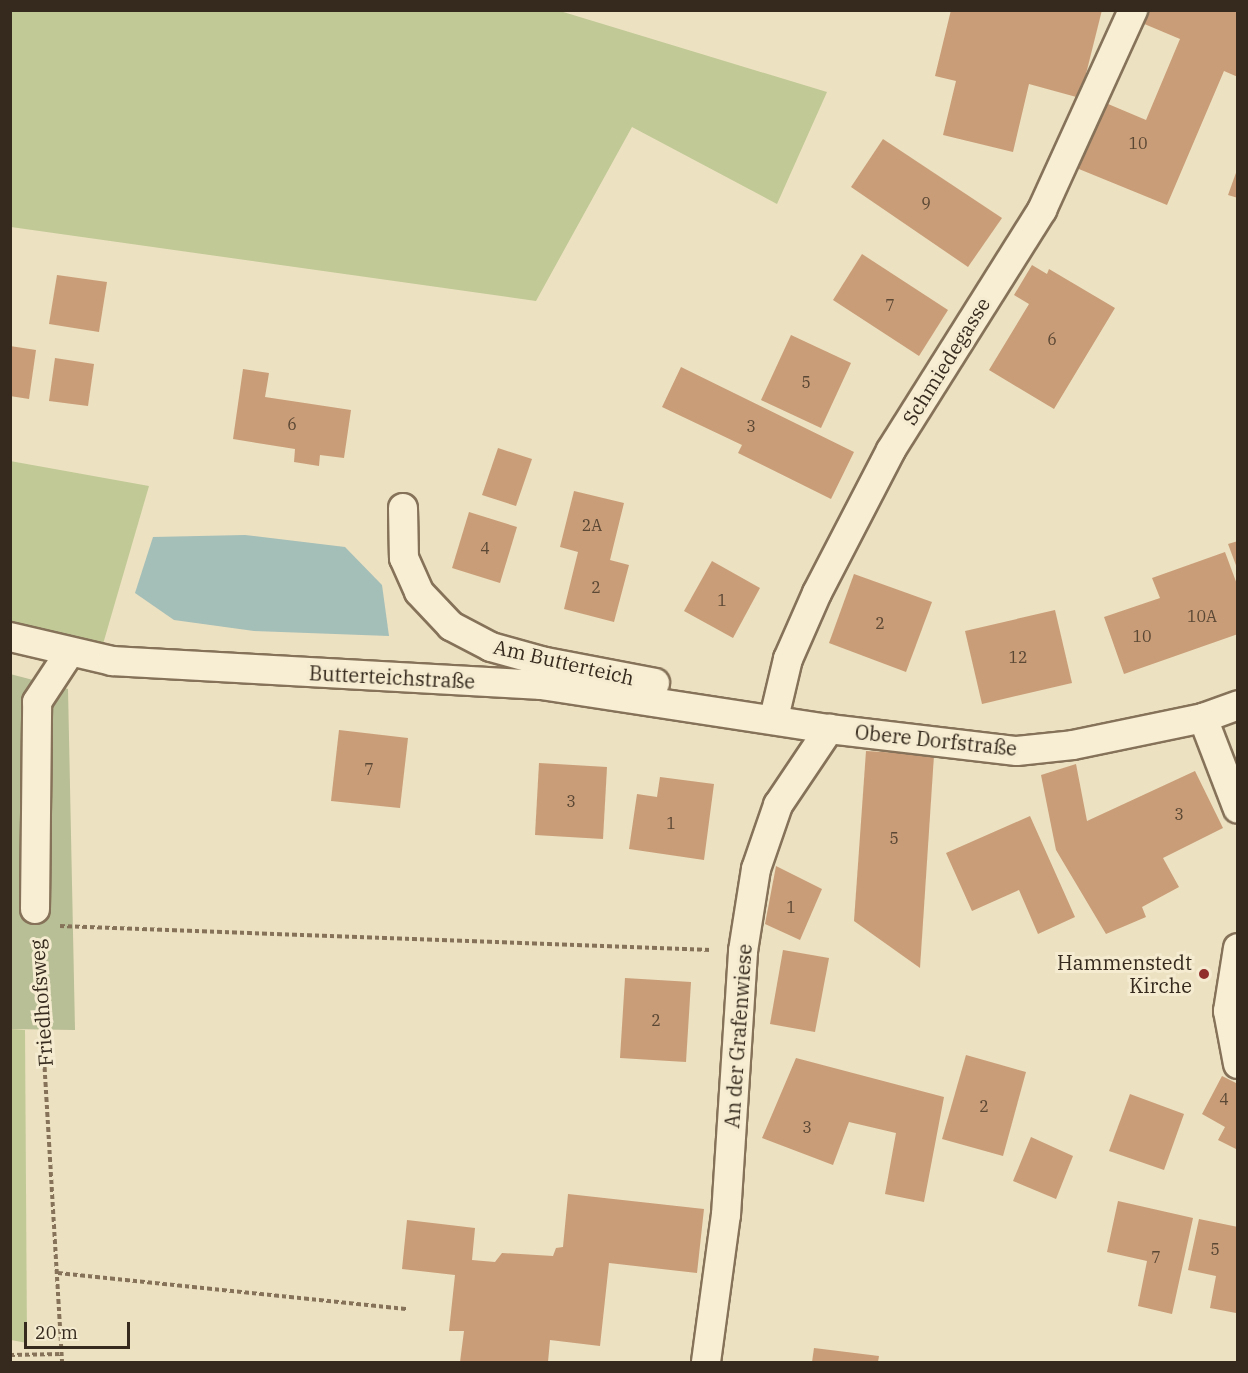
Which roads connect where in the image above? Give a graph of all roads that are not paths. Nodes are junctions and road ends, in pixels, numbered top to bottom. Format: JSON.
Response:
{"nodes":[{"id":1,"x":1133,"y":10,"type":"edge"},
{"id":2,"x":403,"y":508,"type":"dead end"},
{"id":3,"x":10,"y":637,"type":"edge"},
{"id":4,"x":69,"y":652,"type":"junction"},
{"id":5,"x":1238,"y":705,"type":"edge"},
{"id":6,"x":774,"y":718,"type":"junction"},
{"id":7,"x":1203,"y":718,"type":"junction"},
{"id":8,"x":829,"y":729,"type":"junction"},
{"id":9,"x":1238,"y":809,"type":"edge"},
{"id":10,"x":35,"y":917,"type":"road end"},
{"id":11,"x":1238,"y":948,"type":"edge"},
{"id":12,"x":1238,"y":1064,"type":"edge"},
{"id":13,"x":706,"y":1362,"type":"edge"}],
"edges":[{"from":1,"to":6,"type":"street","name":"Schmiedegasse"},
{"from":2,"to":6,"type":"street","name":"Am Butterteich"},
{"from":3,"to":4,"type":"street","name":"Butterteichstraße"},
{"from":4,"to":6,"type":"street","name":"Butterteichstraße"},
{"from":4,"to":10,"type":"street"},
{"from":5,"to":7,"type":"street","name":"Obere Dorfstraße"},
{"from":6,"to":8,"type":"street","name":"Obere Dorfstraße"},
{"from":7,"to":8,"type":"street","name":"Obere Dorfstraße"},
{"from":7,"to":9,"type":"street"},
{"from":8,"to":13,"type":"street","name":"An der Grafenwiese"},
{"from":11,"to":12,"type":"street"}]}
